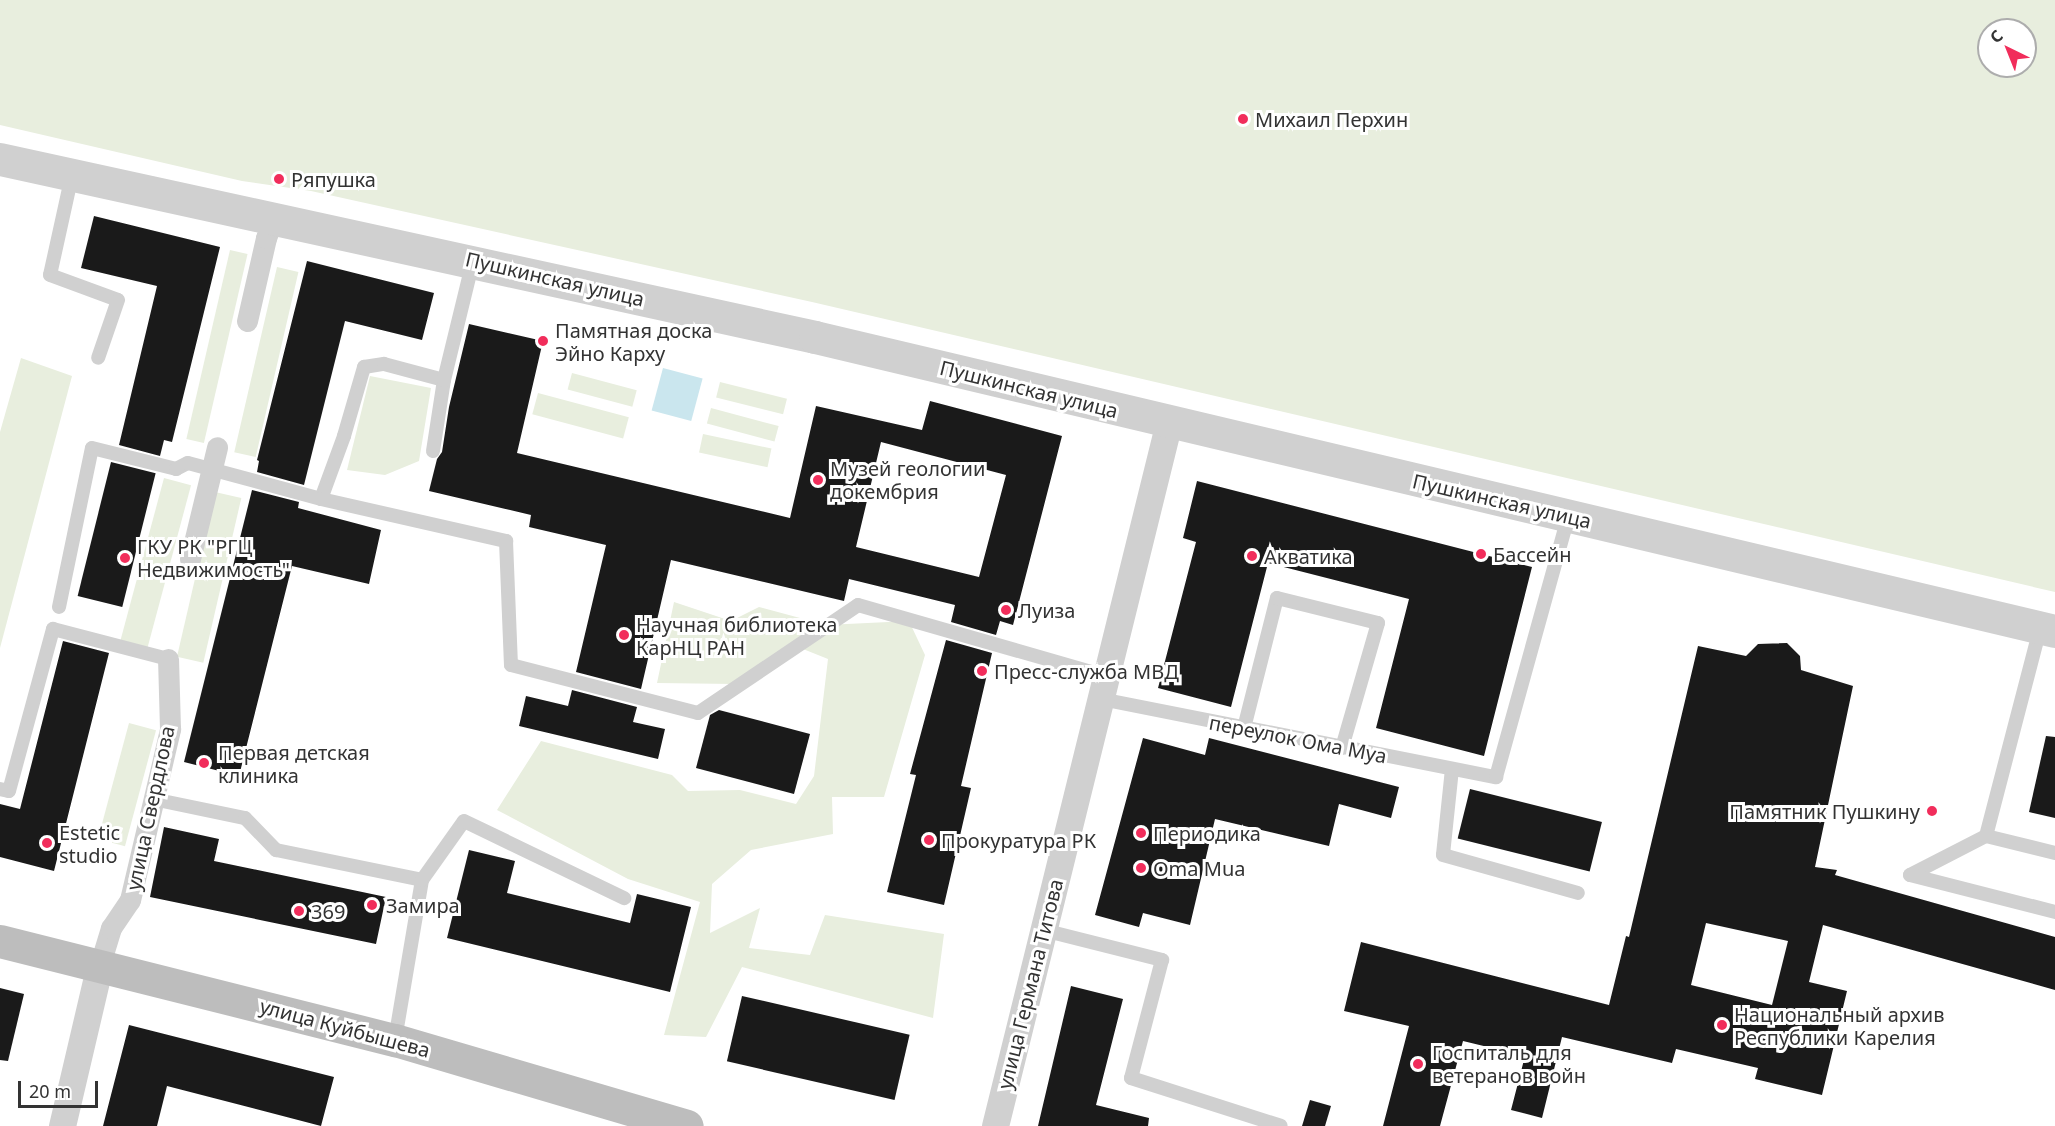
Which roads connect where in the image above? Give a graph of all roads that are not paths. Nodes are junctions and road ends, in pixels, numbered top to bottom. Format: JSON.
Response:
{"nodes":[{"id":1,"x":0,"y":159,"type":"edge"},
{"id":2,"x":72,"y":175,"type":"junction"},
{"id":3,"x":274,"y":217,"type":"junction"},
{"id":4,"x":472,"y":261,"type":"junction"},
{"id":5,"x":247,"y":321,"type":"dead end"},
{"id":6,"x":98,"y":358,"type":"dead end"},
{"id":7,"x":444,"y":380,"type":"junction"},
{"id":8,"x":1169,"y":422,"type":"junction"},
{"id":9,"x":217,"y":447,"type":"dead end"},
{"id":10,"x":433,"y":451,"type":"dead end"},
{"id":11,"x":210,"y":470,"type":"junction"},
{"id":12,"x":321,"y":499,"type":"junction"},
{"id":13,"x":1568,"y":516,"type":"junction"},
{"id":14,"x":190,"y":560,"type":"dead end"},
{"id":15,"x":59,"y":607,"type":"dead end"},
{"id":16,"x":2047,"y":630,"type":"edge"},
{"id":17,"x":168,"y":659,"type":"joint"},
{"id":18,"x":1103,"y":687,"type":"junction"},
{"id":19,"x":1244,"y":728,"type":"junction"},
{"id":20,"x":1342,"y":748,"type":"junction"},
{"id":21,"x":1452,"y":769,"type":"junction"},
{"id":22,"x":0,"y":789,"type":"edge"},
{"id":23,"x":153,"y":798,"type":"junction"},
{"id":24,"x":1986,"y":836,"type":"junction"},
{"id":25,"x":2055,"y":853,"type":"edge"},
{"id":26,"x":422,"y":880,"type":"junction"},
{"id":27,"x":1578,"y":893,"type":"dead end"},
{"id":28,"x":624,"y":898,"type":"dead end"},
{"id":29,"x":2055,"y":912,"type":"edge"},
{"id":30,"x":1043,"y":930,"type":"junction"},
{"id":31,"x":0,"y":941,"type":"edge"},
{"id":32,"x":100,"y":964,"type":"junction"},
{"id":33,"x":395,"y":1040,"type":"junction"},
{"id":34,"x":62,"y":1126,"type":"edge"},
{"id":35,"x":687,"y":1126,"type":"edge"},
{"id":36,"x":995,"y":1126,"type":"edge"},
{"id":37,"x":1281,"y":1126,"type":"edge"}],
"edges":[{"from":1,"to":2,"type":"street","name":"Пушкинская улица"},
{"from":2,"to":3,"type":"street","name":"Пушкинская улица"},
{"from":2,"to":6,"type":"lane"},
{"from":3,"to":4,"type":"street","name":"Пушкинская улица"},
{"from":3,"to":5,"type":"street"},
{"from":4,"to":7,"type":"lane"},
{"from":4,"to":8,"type":"street","name":"Пушкинская улица"},
{"from":7,"to":10,"type":"lane"},
{"from":7,"to":12,"type":"lane"},
{"from":8,"to":13,"type":"street","name":"Пушкинская улица"},
{"from":8,"to":18,"type":"street","name":"улица Германа Титова"},
{"from":9,"to":11,"type":"street"},
{"from":11,"to":12,"type":"lane"},
{"from":11,"to":14,"type":"street"},
{"from":11,"to":15,"type":"lane"},
{"from":12,"to":18,"type":"lane","name":"переулок Ома Муа"},
{"from":13,"to":16,"type":"street","name":"Пушкинская улица"},
{"from":13,"to":21,"type":"lane","name":"переулок Ома Муа"},
{"from":16,"to":24,"type":"lane"},
{"from":17,"to":22,"type":"lane"},
{"from":17,"to":23,"type":"street","name":"улица Свердлова"},
{"from":18,"to":19,"type":"lane","name":"переулок Ома Муа"},
{"from":18,"to":30,"type":"street","name":"улица Германа Титова"},
{"from":19,"to":20,"type":"lane","name":"переулок Ома Муа"},
{"from":19,"to":20,"type":"lane"},
{"from":20,"to":21,"type":"lane","name":"переулок Ома Муа"},
{"from":21,"to":27,"type":"lane"},
{"from":23,"to":26,"type":"lane"},
{"from":23,"to":32,"type":"street","name":"улица Свердлова"},
{"from":24,"to":25,"type":"lane"},
{"from":24,"to":29,"type":"lane"},
{"from":26,"to":28,"type":"lane"},
{"from":26,"to":33,"type":"lane"},
{"from":30,"to":36,"type":"street","name":"улица Германа Титова"},
{"from":30,"to":37,"type":"lane"},
{"from":31,"to":32,"type":"main road","name":"улица Куйбышева"},
{"from":32,"to":33,"type":"main road","name":"улица Куйбышева"},
{"from":32,"to":34,"type":"street","name":"улица Свердлова"},
{"from":33,"to":35,"type":"main road","name":"улица Куйбышева"}]}
